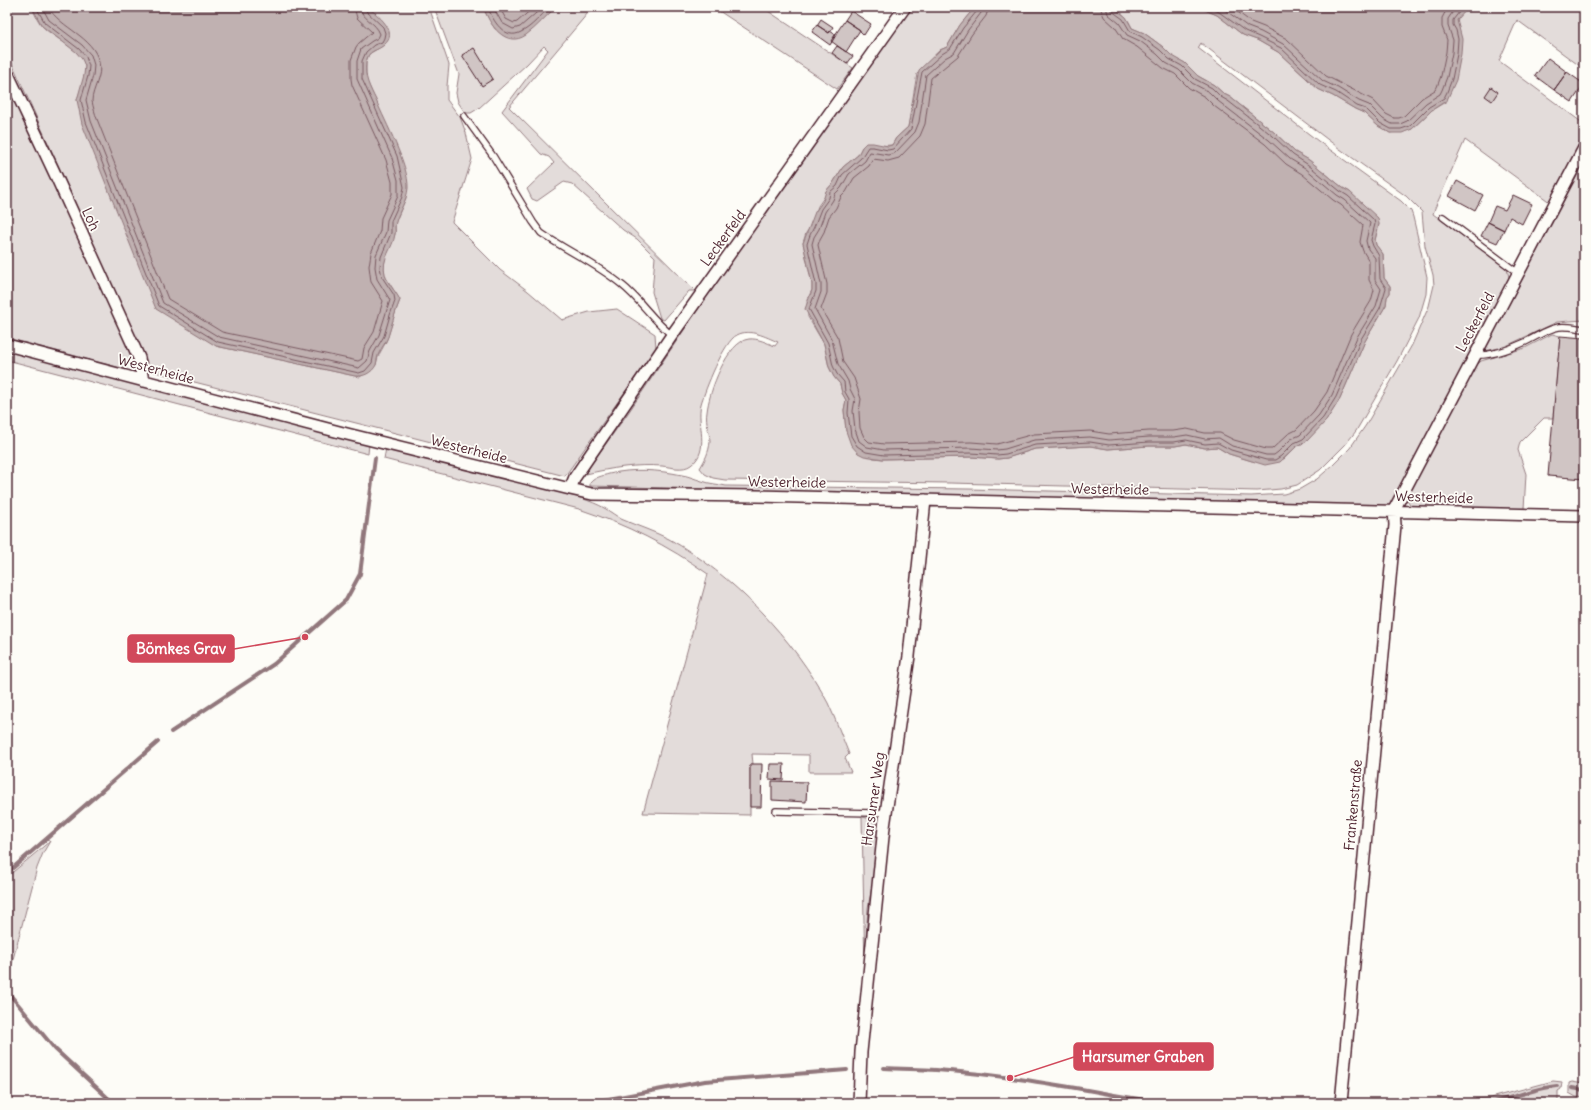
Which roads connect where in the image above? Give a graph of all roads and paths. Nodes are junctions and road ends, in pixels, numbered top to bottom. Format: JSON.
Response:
{"nodes":[{"id":1,"x":905,"y":7,"type":"edge"},
{"id":2,"x":7,"y":72,"type":"edge"},
{"id":3,"x":464,"y":116,"type":"dead end"},
{"id":4,"x":1584,"y":148,"type":"edge"},
{"id":5,"x":1443,"y":217,"type":"dead end"},
{"id":6,"x":1518,"y":273,"type":"junction"},
{"id":7,"x":1584,"y":329,"type":"edge"},
{"id":8,"x":672,"y":335,"type":"junction"},
{"id":9,"x":7,"y":345,"type":"edge"},
{"id":10,"x":1475,"y":355,"type":"junction"},
{"id":11,"x":143,"y":381,"type":"junction"},
{"id":12,"x":570,"y":489,"type":"junction"},
{"id":13,"x":926,"y":500,"type":"junction"},
{"id":14,"x":1394,"y":510,"type":"junction"},
{"id":15,"x":1584,"y":516,"type":"edge"},
{"id":16,"x":776,"y":811,"type":"dead end"},
{"id":17,"x":886,"y":812,"type":"junction"},
{"id":18,"x":859,"y":1103,"type":"edge"},
{"id":19,"x":1341,"y":1103,"type":"edge"}],
"edges":[{"from":1,"to":8,"type":"street","name":"Leckerfeld"},
{"from":2,"to":11,"type":"street","name":"Loh"},
{"from":3,"to":8,"type":"lane"},
{"from":4,"to":6,"type":"street","name":"Leckerfeld"},
{"from":5,"to":6,"type":"lane"},
{"from":6,"to":10,"type":"street","name":"Leckerfeld"},
{"from":7,"to":10,"type":"lane"},
{"from":8,"to":12,"type":"street","name":"Leckerfeld"},
{"from":9,"to":11,"type":"street","name":"Westerheide"},
{"from":10,"to":14,"type":"street","name":"Leckerfeld"},
{"from":11,"to":12,"type":"street","name":"Westerheide"},
{"from":12,"to":13,"type":"street","name":"Westerheide"},
{"from":13,"to":14,"type":"street","name":"Westerheide"},
{"from":13,"to":17,"type":"street","name":"Harsumer Weg"},
{"from":14,"to":15,"type":"street","name":"Westerheide"},
{"from":14,"to":19,"type":"street","name":"Frankenstraße"},
{"from":16,"to":17,"type":"lane"},
{"from":17,"to":18,"type":"street","name":"Harsumer Weg"}]}
